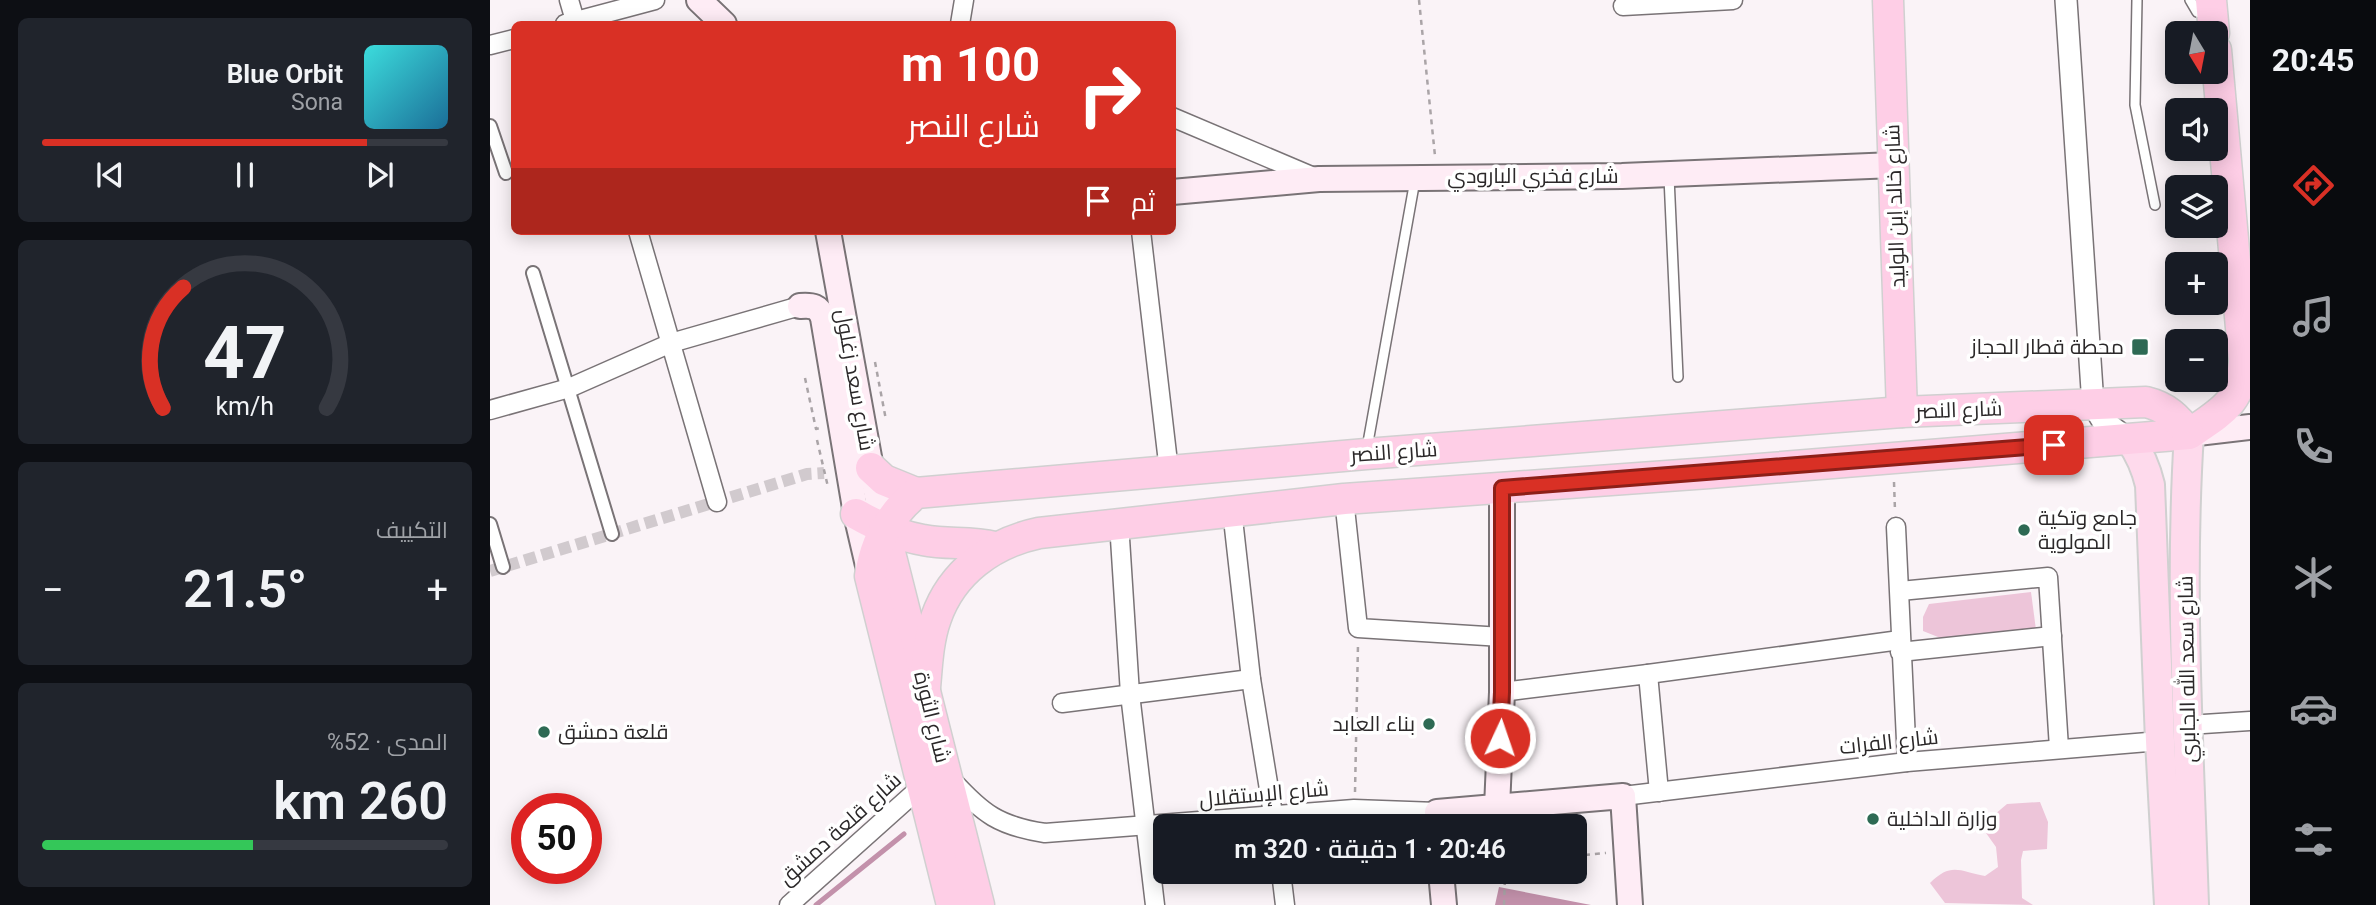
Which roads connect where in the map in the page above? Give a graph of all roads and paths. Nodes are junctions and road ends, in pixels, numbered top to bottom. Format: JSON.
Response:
{"nodes":[{"id":1,"x":569,"y":0,"type":"edge"},
{"id":2,"x":654,"y":0,"type":"edge"},
{"id":3,"x":699,"y":0,"type":"edge"},
{"id":4,"x":964,"y":0,"type":"edge"},
{"id":5,"x":1419,"y":0,"type":"edge"},
{"id":6,"x":1733,"y":0,"type":"edge"},
{"id":7,"x":1888,"y":0,"type":"edge"},
{"id":8,"x":2066,"y":0,"type":"edge"},
{"id":9,"x":2137,"y":0,"type":"edge"},
{"id":10,"x":1623,"y":6,"type":"dead end"},
{"id":11,"x":572,"y":21,"type":"edge"},
{"id":12,"x":582,"y":21,"type":"edge"},
{"id":13,"x":721,"y":21,"type":"edge"},
{"id":14,"x":960,"y":21,"type":"edge"},
{"id":15,"x":511,"y":39,"type":"edge"},
{"id":16,"x":490,"y":45,"type":"edge"},
{"id":17,"x":2219,"y":84,"type":"edge"},
{"id":18,"x":1176,"y":119,"type":"edge"},
{"id":19,"x":490,"y":126,"type":"edge"},
{"id":20,"x":1894,"y":165,"type":"junction"},
{"id":21,"x":1669,"y":172,"type":"junction"},
{"id":22,"x":506,"y":173,"type":"dead end"},
{"id":23,"x":1426,"y":177,"type":"junction"},
{"id":24,"x":1319,"y":179,"type":"junction"},
{"id":25,"x":1176,"y":192,"type":"edge"},
{"id":26,"x":2155,"y":205,"type":"dead end"},
{"id":27,"x":639,"y":235,"type":"edge"},
{"id":28,"x":829,"y":235,"type":"edge"},
{"id":29,"x":1142,"y":235,"type":"edge"},
{"id":30,"x":533,"y":273,"type":"dead end"},
{"id":31,"x":800,"y":306,"type":"joint"},
{"id":32,"x":671,"y":344,"type":"junction"},
{"id":33,"x":875,"y":362,"type":"dead end"},
{"id":34,"x":805,"y":377,"type":"dead end"},
{"id":35,"x":1678,"y":377,"type":"dead end"},
{"id":36,"x":569,"y":388,"type":"junction"},
{"id":37,"x":2093,"y":405,"type":"junction"},
{"id":38,"x":2030,"y":407,"type":"junction"},
{"id":39,"x":490,"y":410,"type":"edge"},
{"id":40,"x":1902,"y":412,"type":"junction"},
{"id":41,"x":886,"y":420,"type":"dead end"},
{"id":42,"x":2250,"y":427,"type":"edge"},
{"id":43,"x":822,"y":428,"type":"dead end"},
{"id":44,"x":2189,"y":434,"type":"junction"},
{"id":45,"x":817,"y":440,"type":"dead end"},
{"id":46,"x":2130,"y":440,"type":"junction"},
{"id":47,"x":2030,"y":447,"type":"junction"},
{"id":48,"x":1366,"y":454,"type":"junction"},
{"id":49,"x":1894,"y":458,"type":"junction"},
{"id":50,"x":871,"y":468,"type":"junction"},
{"id":51,"x":1177,"y":470,"type":"junction"},
{"id":52,"x":828,"y":487,"type":"dead end"},
{"id":53,"x":1502,"y":488,"type":"junction"},
{"id":54,"x":916,"y":493,"type":"junction"},
{"id":55,"x":1344,"y":499,"type":"junction"},
{"id":56,"x":717,"y":502,"type":"dead end"},
{"id":57,"x":1232,"y":510,"type":"junction"},
{"id":58,"x":856,"y":514,"type":"junction"},
{"id":59,"x":1194,"y":515,"type":"junction"},
{"id":60,"x":1119,"y":523,"type":"junction"},
{"id":61,"x":490,"y":524,"type":"edge"},
{"id":62,"x":1896,"y":527,"type":"joint"},
{"id":63,"x":884,"y":529,"type":"junction"},
{"id":64,"x":612,"y":534,"type":"dead end"},
{"id":65,"x":924,"y":541,"type":"junction"},
{"id":66,"x":995,"y":547,"type":"junction"},
{"id":67,"x":503,"y":567,"type":"dead end"},
{"id":68,"x":870,"y":576,"type":"junction"},
{"id":69,"x":1900,"y":591,"type":"junction"},
{"id":70,"x":1358,"y":628,"type":"junction"},
{"id":71,"x":2052,"y":636,"type":"junction"},
{"id":72,"x":1503,"y":637,"type":"junction"},
{"id":73,"x":1900,"y":646,"type":"junction"},
{"id":74,"x":1648,"y":674,"type":"junction"},
{"id":75,"x":1251,"y":679,"type":"junction"},
{"id":76,"x":925,"y":688,"type":"junction"},
{"id":77,"x":1502,"y":692,"type":"junction"},
{"id":78,"x":1130,"y":694,"type":"junction"},
{"id":79,"x":1062,"y":703,"type":"dead end"},
{"id":80,"x":2250,"y":721,"type":"edge"},
{"id":81,"x":2188,"y":725,"type":"junction"},
{"id":82,"x":2160,"y":741,"type":"junction"},
{"id":83,"x":2059,"y":748,"type":"junction"},
{"id":84,"x":1907,"y":762,"type":"junction"},
{"id":85,"x":934,"y":780,"type":"junction"},
{"id":86,"x":1659,"y":792,"type":"junction"},
{"id":87,"x":1623,"y":796,"type":"junction"},
{"id":88,"x":1497,"y":808,"type":"junction"},
{"id":89,"x":1354,"y":809,"type":"junction"},
{"id":90,"x":1274,"y":814,"type":"edge"},
{"id":91,"x":1321,"y":814,"type":"edge"},
{"id":92,"x":1396,"y":814,"type":"edge"},
{"id":93,"x":1465,"y":814,"type":"edge"},
{"id":94,"x":1145,"y":827,"type":"junction"},
{"id":95,"x":1153,"y":827,"type":"edge"},
{"id":96,"x":1626,"y":851,"type":"junction"},
{"id":97,"x":1587,"y":855,"type":"edge"},
{"id":98,"x":1282,"y":884,"type":"edge"},
{"id":99,"x":1442,"y":884,"type":"edge"},
{"id":100,"x":1505,"y":884,"type":"edge"},
{"id":101,"x":789,"y":905,"type":"edge"},
{"id":102,"x":952,"y":905,"type":"edge"},
{"id":103,"x":979,"y":905,"type":"edge"},
{"id":104,"x":1155,"y":905,"type":"edge"},
{"id":105,"x":1285,"y":905,"type":"edge"},
{"id":106,"x":1444,"y":905,"type":"edge"},
{"id":107,"x":1504,"y":905,"type":"edge"},
{"id":108,"x":1630,"y":905,"type":"edge"},
{"id":109,"x":2169,"y":905,"type":"edge"},
{"id":110,"x":2194,"y":905,"type":"edge"}],
"edges":[{"from":1,"to":11,"type":"street"},
{"from":2,"to":12,"type":"street"},
{"from":3,"to":13,"type":"main road"},
{"from":4,"to":14,"type":"street"},
{"from":5,"to":23,"type":"path"},
{"from":6,"to":10,"type":"street"},
{"from":7,"to":20,"type":"highway","name":"شارع خالد إبن الوليد"},
{"from":8,"to":37,"type":"street"},
{"from":9,"to":26,"type":"lane"},
{"from":15,"to":16,"type":"street"},
{"from":17,"to":44,"type":"highway"},
{"from":18,"to":24,"type":"street"},
{"from":19,"to":22,"type":"street"},
{"from":20,"to":21,"type":"main road","name":"شارع فخري البارودي"},
{"from":20,"to":40,"type":"highway","name":"شارع خالد إبن الوليد"},
{"from":21,"to":23,"type":"main road","name":"شارع فخري البارودي"},
{"from":21,"to":35,"type":"lane"},
{"from":23,"to":24,"type":"main road","name":"شارع فخري البارودي"},
{"from":23,"to":48,"type":"lane"},
{"from":24,"to":25,"type":"main road","name":"شارع فخري البارودي"},
{"from":27,"to":32,"type":"street"},
{"from":28,"to":50,"type":"main road","name":"شارع سعد زغلول"},
{"from":29,"to":51,"type":"street"},
{"from":30,"to":36,"type":"street"},
{"from":31,"to":32,"type":"street"},
{"from":31,"to":58,"type":"main road"},
{"from":32,"to":36,"type":"street"},
{"from":32,"to":56,"type":"street"},
{"from":33,"to":41,"type":"path"},
{"from":34,"to":43,"type":"path"},
{"from":36,"to":39,"type":"street"},
{"from":36,"to":64,"type":"street"},
{"from":37,"to":38,"type":"highway","name":"شارع النصر"},
{"from":37,"to":44,"type":"highway","name":"شارع النصر"},
{"from":37,"to":46,"type":"street"},
{"from":38,"to":40,"type":"highway","name":"شارع النصر"},
{"from":38,"to":47,"type":"highway"},
{"from":40,"to":48,"type":"highway","name":"شارع النصر"},
{"from":42,"to":44,"type":"main road"},
{"from":44,"to":46,"type":"highway","name":"شارع النصر"},
{"from":44,"to":81,"type":"main road","name":"شارع سعد الله الجابري"},
{"from":45,"to":52,"type":"path"},
{"from":46,"to":47,"type":"highway","name":"شارع النصر"},
{"from":46,"to":82,"type":"main road","name":"شارع سعد الله الجابري"},
{"from":47,"to":49,"type":"highway","name":"شارع النصر"},
{"from":48,"to":51,"type":"highway","name":"شارع النصر"},
{"from":49,"to":53,"type":"highway","name":"شارع النصر"},
{"from":49,"to":62,"type":"path"},
{"from":50,"to":54,"type":"highway"},
{"from":50,"to":63,"type":"main road","name":"شارع سعد زغلول"},
{"from":51,"to":54,"type":"highway","name":"شارع النصر"},
{"from":51,"to":59,"type":"highway"},
{"from":53,"to":55,"type":"highway","name":"شارع النصر"},
{"from":53,"to":72,"type":"main road"},
{"from":54,"to":63,"type":"highway"},
{"from":54,"to":65,"type":"highway"},
{"from":55,"to":57,"type":"highway","name":"شارع النصر"},
{"from":55,"to":70,"type":"street"},
{"from":57,"to":59,"type":"highway","name":"شارع النصر"},
{"from":57,"to":75,"type":"street"},
{"from":58,"to":63,"type":"highway"},
{"from":58,"to":68,"type":"main road"},
{"from":59,"to":60,"type":"highway","name":"شارع النصر"},
{"from":60,"to":66,"type":"highway","name":"شارع النصر"},
{"from":60,"to":78,"type":"street"},
{"from":61,"to":67,"type":"street"},
{"from":62,"to":69,"type":"street"},
{"from":63,"to":65,"type":"highway"},
{"from":63,"to":68,"type":"highway"},
{"from":63,"to":76,"type":"highway","name":"شارع الثورة"},
{"from":65,"to":66,"type":"highway"},
{"from":66,"to":76,"type":"highway","name":"شارع النصر"},
{"from":68,"to":85,"type":"highway","name":"شارع الثورة"},
{"from":69,"to":71,"type":"street"},
{"from":69,"to":73,"type":"street"},
{"from":70,"to":72,"type":"street"},
{"from":70,"to":89,"type":"path"},
{"from":71,"to":73,"type":"street"},
{"from":71,"to":83,"type":"street"},
{"from":72,"to":77,"type":"main road"},
{"from":73,"to":74,"type":"street"},
{"from":73,"to":84,"type":"street"},
{"from":74,"to":77,"type":"street"},
{"from":74,"to":86,"type":"street"},
{"from":75,"to":78,"type":"street"},
{"from":75,"to":90,"type":"street"},
{"from":76,"to":85,"type":"highway","name":"شارع الثورة"},
{"from":77,"to":88,"type":"main road"},
{"from":78,"to":79,"type":"street"},
{"from":78,"to":94,"type":"street"},
{"from":80,"to":81,"type":"street"},
{"from":81,"to":110,"type":"main road","name":"شارع سعد الله الجابري"},
{"from":82,"to":83,"type":"street","name":"شارع الفرات"},
{"from":82,"to":109,"type":"main road","name":"شارع سعد الله الجابري"},
{"from":83,"to":84,"type":"street","name":"شارع الفرات"},
{"from":84,"to":86,"type":"street","name":"شارع الفرات"},
{"from":85,"to":94,"type":"street","name":"شارع الإستقلال"},
{"from":85,"to":101,"type":"street","name":"شارع قلعة دمشق"},
{"from":85,"to":102,"type":"highway","name":"شارع الثورة"},
{"from":85,"to":103,"type":"highway","name":"شارع الثورة"},
{"from":86,"to":87,"type":"street","name":"شارع الفرات"},
{"from":87,"to":88,"type":"main road"},
{"from":87,"to":96,"type":"main road"},
{"from":88,"to":93,"type":"main road"},
{"from":89,"to":91,"type":"street","name":"شارع الإستقلال"},
{"from":89,"to":92,"type":"street","name":"شارع الإستقلال"},
{"from":94,"to":95,"type":"street","name":"شارع الإستقلال"},
{"from":94,"to":104,"type":"street"},
{"from":96,"to":97,"type":"path"},
{"from":96,"to":108,"type":"main road"},
{"from":98,"to":105,"type":"street"},
{"from":99,"to":106,"type":"main road"},
{"from":100,"to":107,"type":"path"}]}
